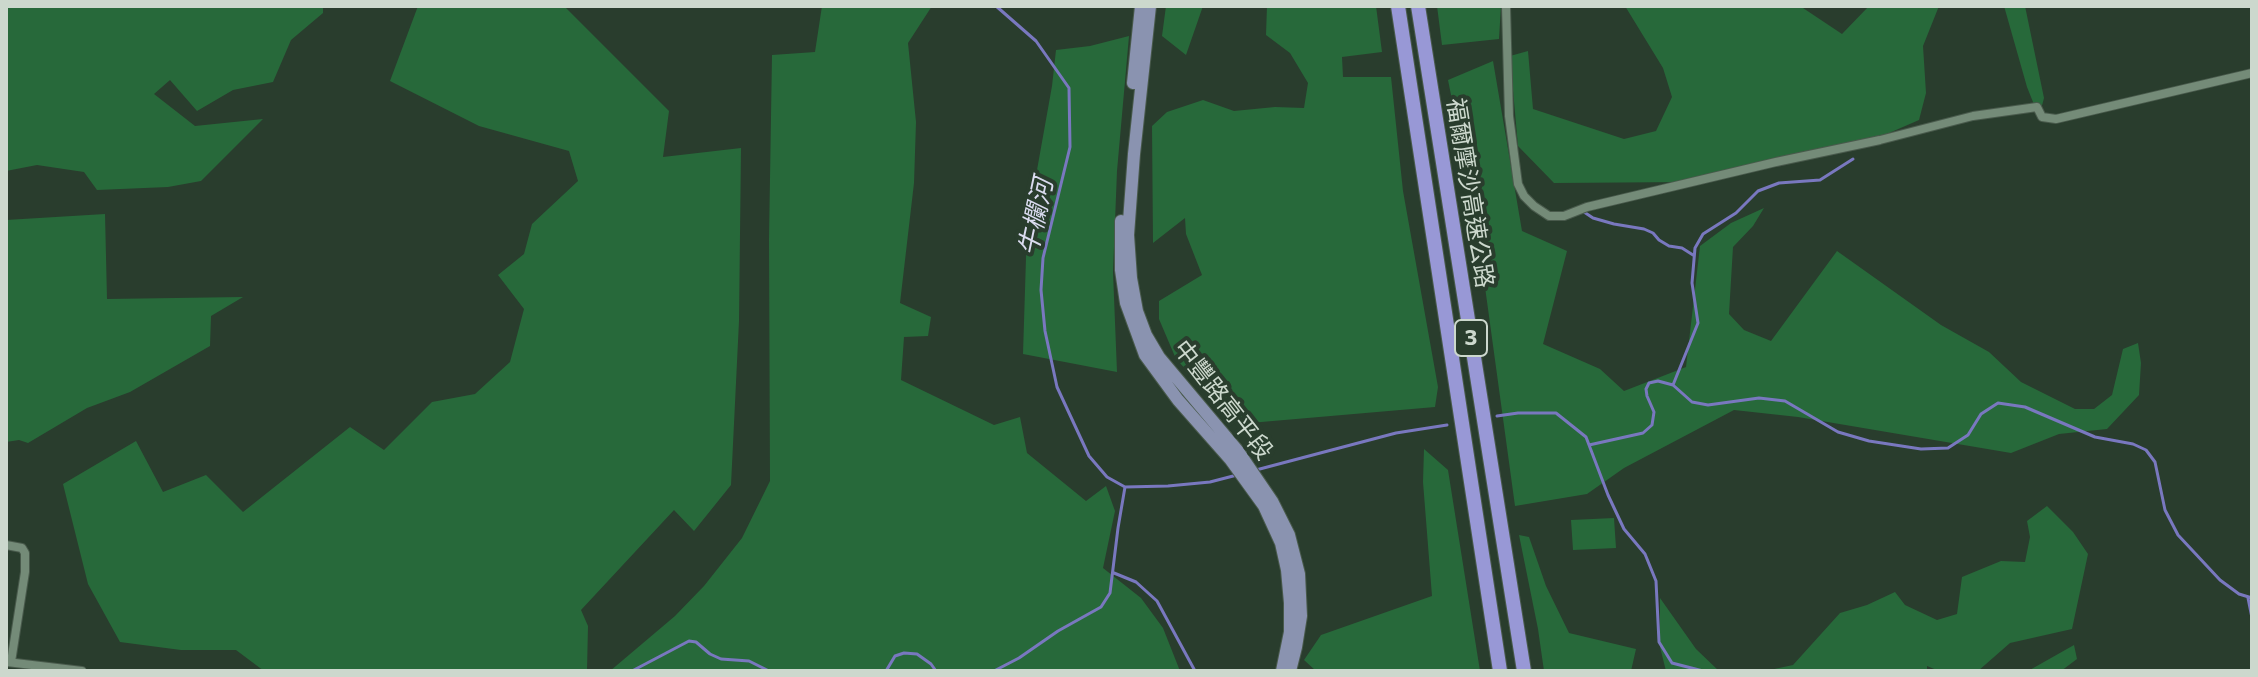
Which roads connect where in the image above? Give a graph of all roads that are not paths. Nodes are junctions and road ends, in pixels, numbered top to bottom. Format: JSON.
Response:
{"nodes":[{"id":1,"x":1398,"y":6,"type":"edge"},
{"id":2,"x":1418,"y":6,"type":"edge"},
{"id":3,"x":1506,"y":6,"type":"edge"},
{"id":4,"x":1145,"y":9,"type":"edge"},
{"id":5,"x":2252,"y":73,"type":"edge"},
{"id":6,"x":1268,"y":504,"type":"junction"},
{"id":7,"x":6,"y":545,"type":"edge"},
{"id":8,"x":9,"y":662,"type":"edge"},
{"id":9,"x":82,"y":671,"type":"edge"},
{"id":10,"x":1282,"y":671,"type":"edge"},
{"id":11,"x":1290,"y":671,"type":"edge"},
{"id":12,"x":1500,"y":671,"type":"edge"},
{"id":13,"x":1524,"y":671,"type":"edge"}],
"edges":[{"from":1,"to":12,"type":"highway","name":"福爾摩沙高速公路","number":"3"},
{"from":2,"to":13,"type":"highway","name":"福爾摩沙高速公路","number":"3"},
{"from":3,"to":5,"type":"street"},
{"from":4,"to":6,"type":"main road","name":"中豐路高平段"},
{"from":6,"to":10,"type":"main road","name":"中豐路高平段"},
{"from":6,"to":11,"type":"main road","name":"中豐路高平段"},
{"from":7,"to":8,"type":"street"},
{"from":8,"to":9,"type":"street"}]}
